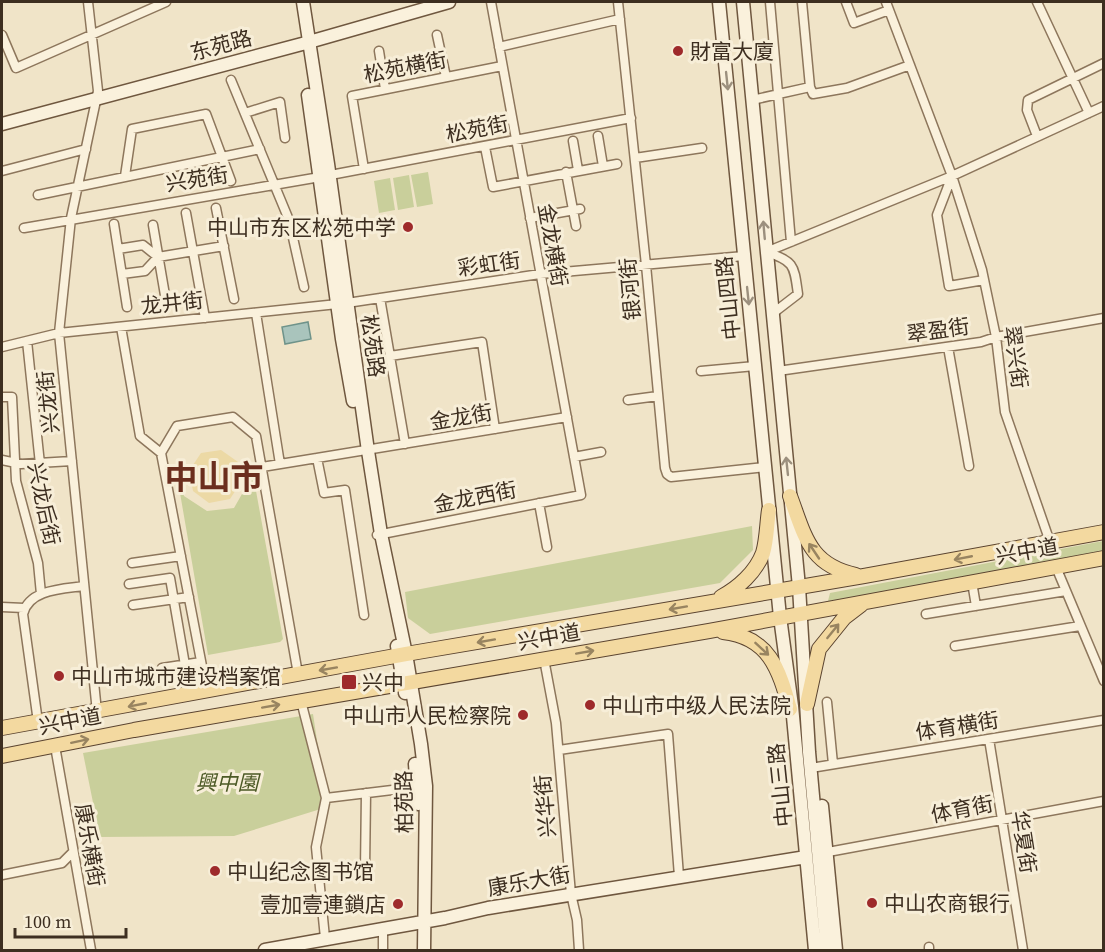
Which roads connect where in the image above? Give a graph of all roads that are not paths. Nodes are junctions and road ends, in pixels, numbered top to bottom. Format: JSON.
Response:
{"nodes":[{"id":1,"x":88,"y":2,"type":"edge"},
{"id":2,"x":166,"y":2,"type":"edge"},
{"id":3,"x":295,"y":2,"type":"edge"},
{"id":4,"x":303,"y":2,"type":"edge"},
{"id":5,"x":424,"y":2,"type":"edge"},
{"id":6,"x":449,"y":2,"type":"edge"},
{"id":7,"x":491,"y":2,"type":"edge"},
{"id":8,"x":618,"y":2,"type":"edge"},
{"id":9,"x":719,"y":2,"type":"edge"},
{"id":10,"x":743,"y":2,"type":"edge"},
{"id":11,"x":770,"y":2,"type":"edge"},
{"id":12,"x":802,"y":2,"type":"edge"},
{"id":13,"x":846,"y":2,"type":"edge"},
{"id":14,"x":1037,"y":2,"type":"edge"},
{"id":15,"x":888,"y":6,"type":"edge"},
{"id":16,"x":620,"y":19,"type":"junction"},
{"id":17,"x":92,"y":34,"type":"junction"},
{"id":18,"x":2,"y":35,"type":"edge"},
{"id":19,"x":437,"y":35,"type":"dead end"},
{"id":20,"x":304,"y":40,"type":"junction"},
{"id":21,"x":499,"y":47,"type":"junction"},
{"id":22,"x":379,"y":51,"type":"dead end"},
{"id":23,"x":1104,"y":63,"type":"edge"},
{"id":24,"x":910,"y":65,"type":"junction"},
{"id":25,"x":502,"y":66,"type":"junction"},
{"id":26,"x":446,"y":77,"type":"junction"},
{"id":27,"x":231,"y":80,"type":"dead end"},
{"id":28,"x":810,"y":87,"type":"junction"},
{"id":29,"x":385,"y":89,"type":"junction"},
{"id":30,"x":98,"y":94,"type":"junction"},
{"id":31,"x":778,"y":94,"type":"junction"},
{"id":32,"x":752,"y":100,"type":"junction"},
{"id":33,"x":1104,"y":106,"type":"edge"},
{"id":34,"x":245,"y":113,"type":"junction"},
{"id":35,"x":1089,"y":113,"type":"junction"},
{"id":36,"x":2,"y":117,"type":"edge"},
{"id":37,"x":631,"y":118,"type":"junction"},
{"id":38,"x":2,"y":124,"type":"edge"},
{"id":39,"x":598,"y":136,"type":"dead end"},
{"id":40,"x":1037,"y":136,"type":"junction"},
{"id":41,"x":285,"y":138,"type":"dead end"},
{"id":42,"x":516,"y":140,"type":"junction"},
{"id":43,"x":573,"y":141,"type":"dead end"},
{"id":44,"x":484,"y":147,"type":"junction"},
{"id":45,"x":702,"y":148,"type":"dead end"},
{"id":46,"x":86,"y":149,"type":"junction"},
{"id":47,"x":260,"y":149,"type":"junction"},
{"id":48,"x":222,"y":156,"type":"junction"},
{"id":49,"x":635,"y":158,"type":"junction"},
{"id":50,"x":616,"y":164,"type":"dead end"},
{"id":51,"x":603,"y":166,"type":"junction"},
{"id":52,"x":364,"y":169,"type":"junction"},
{"id":53,"x":578,"y":170,"type":"junction"},
{"id":54,"x":2,"y":171,"type":"edge"},
{"id":55,"x":566,"y":172,"type":"junction"},
{"id":56,"x":125,"y":176,"type":"junction"},
{"id":57,"x":325,"y":176,"type":"junction"},
{"id":58,"x":952,"y":176,"type":"junction"},
{"id":59,"x":231,"y":181,"type":"dead end"},
{"id":60,"x":523,"y":182,"type":"junction"},
{"id":61,"x":273,"y":185,"type":"junction"},
{"id":62,"x":78,"y":186,"type":"junction"},
{"id":63,"x":38,"y":195,"type":"dead end"},
{"id":64,"x":216,"y":208,"type":"dead end"},
{"id":65,"x":577,"y":210,"type":"junction"},
{"id":66,"x":186,"y":213,"type":"dead end"},
{"id":67,"x":530,"y":218,"type":"junction"},
{"id":68,"x":71,"y":219,"type":"junction"},
{"id":69,"x":114,"y":224,"type":"dead end"},
{"id":70,"x":153,"y":225,"type":"dead end"},
{"id":71,"x":576,"y":226,"type":"dead end"},
{"id":72,"x":24,"y":228,"type":"dead end"},
{"id":73,"x":791,"y":242,"type":"junction"},
{"id":74,"x":224,"y":246,"type":"junction"},
{"id":75,"x":118,"y":249,"type":"junction"},
{"id":76,"x":194,"y":251,"type":"junction"},
{"id":77,"x":766,"y":252,"type":"junction"},
{"id":78,"x":744,"y":256,"type":"junction"},
{"id":79,"x":158,"y":257,"type":"junction"},
{"id":80,"x":646,"y":265,"type":"junction"},
{"id":81,"x":122,"y":274,"type":"junction"},
{"id":82,"x":540,"y":274,"type":"junction"},
{"id":83,"x":984,"y":280,"type":"junction"},
{"id":84,"x":303,"y":287,"type":"dead end"},
{"id":85,"x":380,"y":298,"type":"junction"},
{"id":86,"x":234,"y":299,"type":"dead end"},
{"id":87,"x":166,"y":301,"type":"dead end"},
{"id":88,"x":342,"y":303,"type":"junction"},
{"id":89,"x":127,"y":307,"type":"dead end"},
{"id":90,"x":256,"y":313,"type":"junction"},
{"id":91,"x":772,"y":314,"type":"junction"},
{"id":92,"x":205,"y":318,"type":"junction"},
{"id":93,"x":1104,"y":318,"type":"edge"},
{"id":94,"x":121,"y":327,"type":"junction"},
{"id":95,"x":59,"y":333,"type":"junction"},
{"id":96,"x":996,"y":337,"type":"junction"},
{"id":97,"x":27,"y":340,"type":"junction"},
{"id":98,"x":2,"y":346,"type":"edge"},
{"id":99,"x":948,"y":347,"type":"junction"},
{"id":100,"x":390,"y":356,"type":"junction"},
{"id":101,"x":755,"y":366,"type":"junction"},
{"id":102,"x":701,"y":371,"type":"dead end"},
{"id":103,"x":778,"y":371,"type":"junction"},
{"id":104,"x":658,"y":396,"type":"junction"},
{"id":105,"x":2,"y":397,"type":"edge"},
{"id":106,"x":628,"y":400,"type":"dead end"},
{"id":107,"x":567,"y":417,"type":"junction"},
{"id":108,"x":495,"y":429,"type":"junction"},
{"id":109,"x":405,"y":444,"type":"junction"},
{"id":110,"x":365,"y":451,"type":"junction"},
{"id":111,"x":601,"y":452,"type":"dead end"},
{"id":112,"x":161,"y":453,"type":"junction"},
{"id":113,"x":574,"y":457,"type":"junction"},
{"id":114,"x":317,"y":458,"type":"junction"},
{"id":115,"x":2,"y":460,"type":"edge"},
{"id":116,"x":72,"y":461,"type":"junction"},
{"id":117,"x":15,"y":463,"type":"junction"},
{"id":118,"x":40,"y":464,"type":"junction"},
{"id":119,"x":279,"y":464,"type":"junction"},
{"id":120,"x":969,"y":466,"type":"dead end"},
{"id":121,"x":262,"y":467,"type":"junction"},
{"id":122,"x":765,"y":467,"type":"junction"},
{"id":123,"x":581,"y":495,"type":"joint"},
{"id":124,"x":790,"y":496,"type":"junction"},
{"id":125,"x":539,"y":504,"type":"junction"},
{"id":126,"x":769,"y":510,"type":"junction"},
{"id":127,"x":1104,"y":532,"type":"edge"},
{"id":128,"x":378,"y":534,"type":"junction"},
{"id":129,"x":1050,"y":542,"type":"junction"},
{"id":130,"x":547,"y":548,"type":"dead end"},
{"id":131,"x":181,"y":556,"type":"junction"},
{"id":132,"x":1104,"y":558,"type":"edge"},
{"id":133,"x":132,"y":563,"type":"dead end"},
{"id":134,"x":1056,"y":567,"type":"junction"},
{"id":135,"x":864,"y":576,"type":"junction"},
{"id":136,"x":972,"y":582,"type":"junction"},
{"id":137,"x":129,"y":584,"type":"dead end"},
{"id":138,"x":84,"y":586,"type":"junction"},
{"id":139,"x":799,"y":587,"type":"junction"},
{"id":140,"x":777,"y":591,"type":"junction"},
{"id":141,"x":1066,"y":591,"type":"junction"},
{"id":142,"x":41,"y":594,"type":"junction"},
{"id":143,"x":189,"y":597,"type":"junction"},
{"id":144,"x":174,"y":599,"type":"junction"},
{"id":145,"x":713,"y":602,"type":"junction"},
{"id":146,"x":865,"y":602,"type":"junction"},
{"id":147,"x":133,"y":605,"type":"dead end"},
{"id":148,"x":976,"y":606,"type":"junction"},
{"id":149,"x":2,"y":607,"type":"edge"},
{"id":150,"x":24,"y":608,"type":"junction"},
{"id":151,"x":801,"y":613,"type":"junction"},
{"id":152,"x":926,"y":614,"type":"dead end"},
{"id":153,"x":364,"y":615,"type":"dead end"},
{"id":154,"x":780,"y":617,"type":"junction"},
{"id":155,"x":1080,"y":626,"type":"junction"},
{"id":156,"x":709,"y":631,"type":"junction"},
{"id":157,"x":955,"y":646,"type":"dead end"},
{"id":158,"x":402,"y":655,"type":"junction"},
{"id":159,"x":544,"y":659,"type":"junction"},
{"id":160,"x":201,"y":662,"type":"junction"},
{"id":161,"x":185,"y":665,"type":"junction"},
{"id":162,"x":162,"y":668,"type":"dead end"},
{"id":163,"x":298,"y":674,"type":"junction"},
{"id":164,"x":1104,"y":681,"type":"edge"},
{"id":165,"x":407,"y":682,"type":"junction"},
{"id":166,"x":207,"y":692,"type":"junction"},
{"id":167,"x":301,"y":701,"type":"junction"},
{"id":168,"x":827,"y":702,"type":"dead end"},
{"id":169,"x":807,"y":704,"type":"junction"},
{"id":170,"x":791,"y":708,"type":"junction"},
{"id":171,"x":97,"y":712,"type":"junction"},
{"id":172,"x":1104,"y":720,"type":"edge"},
{"id":173,"x":38,"y":722,"type":"junction"},
{"id":174,"x":2,"y":728,"type":"edge"},
{"id":175,"x":989,"y":739,"type":"junction"},
{"id":176,"x":55,"y":746,"type":"junction"},
{"id":177,"x":558,"y":750,"type":"junction"},
{"id":178,"x":2,"y":756,"type":"edge"},
{"id":179,"x":833,"y":764,"type":"junction"},
{"id":180,"x":817,"y":767,"type":"junction"},
{"id":181,"x":417,"y":787,"type":"junction"},
{"id":182,"x":366,"y":793,"type":"junction"},
{"id":183,"x":326,"y":798,"type":"junction"},
{"id":184,"x":1104,"y":801,"type":"edge"},
{"id":185,"x":1003,"y":820,"type":"junction"},
{"id":186,"x":73,"y":852,"type":"junction"},
{"id":187,"x":828,"y":852,"type":"junction"},
{"id":188,"x":800,"y":858,"type":"junction"},
{"id":189,"x":365,"y":870,"type":"dead end"},
{"id":190,"x":2,"y":875,"type":"edge"},
{"id":191,"x":679,"y":876,"type":"junction"},
{"id":192,"x":571,"y":894,"type":"junction"},
{"id":193,"x":420,"y":921,"type":"junction"},
{"id":194,"x":383,"y":928,"type":"junction"},
{"id":195,"x":325,"y":938,"type":"junction"},
{"id":196,"x":286,"y":948,"type":"edge"},
{"id":197,"x":91,"y":951,"type":"edge"},
{"id":198,"x":265,"y":951,"type":"edge"},
{"id":199,"x":383,"y":951,"type":"edge"},
{"id":200,"x":417,"y":951,"type":"edge"},
{"id":201,"x":424,"y":951,"type":"edge"},
{"id":202,"x":579,"y":951,"type":"edge"},
{"id":203,"x":807,"y":951,"type":"edge"},
{"id":204,"x":815,"y":951,"type":"edge"},
{"id":205,"x":827,"y":951,"type":"edge"},
{"id":206,"x":836,"y":951,"type":"edge"},
{"id":207,"x":1023,"y":951,"type":"edge"}],
"edges":[{"from":1,"to":17,"type":"street","name":"兴龙街"},
{"from":2,"to":17,"type":"street"},
{"from":3,"to":20,"type":"street"},
{"from":4,"to":20,"type":"street"},
{"from":5,"to":20,"type":"street","name":"东苑路"},
{"from":6,"to":20,"type":"street","name":"东苑路"},
{"from":7,"to":21,"type":"street","name":"金龙横街"},
{"from":8,"to":16,"type":"street","name":"银河街"},
{"from":9,"to":78,"type":"street","name":"中山四路","one_way":true},
{"from":10,"to":32,"type":"street","name":"中山四路"},
{"from":11,"to":31,"type":"street"},
{"from":12,"to":28,"type":"street"},
{"from":13,"to":15,"type":"street"},
{"from":14,"to":35,"type":"street"},
{"from":15,"to":24,"type":"street","name":"翠兴街"},
{"from":16,"to":21,"type":"street"},
{"from":16,"to":37,"type":"street","name":"银河街"},
{"from":17,"to":18,"type":"street"},
{"from":17,"to":30,"type":"street","name":"兴龙街"},
{"from":19,"to":26,"type":"street"},
{"from":20,"to":30,"type":"street","name":"东苑路"},
{"from":20,"to":57,"type":"street","name":"松苑路"},
{"from":21,"to":25,"type":"street","name":"金龙横街"},
{"from":22,"to":29,"type":"street"},
{"from":23,"to":40,"type":"street"},
{"from":24,"to":28,"type":"street"},
{"from":24,"to":58,"type":"street","name":"翠兴街"},
{"from":25,"to":26,"type":"street","name":"松苑横街"},
{"from":25,"to":42,"type":"street","name":"金龙横街"},
{"from":26,"to":29,"type":"street","name":"松苑横街"},
{"from":27,"to":34,"type":"street"},
{"from":28,"to":31,"type":"street"},
{"from":29,"to":52,"type":"street","name":"松苑横街"},
{"from":30,"to":36,"type":"street","name":"东苑路"},
{"from":30,"to":38,"type":"street","name":"东苑路"},
{"from":30,"to":46,"type":"street","name":"兴龙街"},
{"from":31,"to":32,"type":"street"},
{"from":31,"to":73,"type":"street"},
{"from":77,"to":32,"type":"street","name":"中山四路","one_way":true},
{"from":33,"to":35,"type":"street"},
{"from":34,"to":41,"type":"street"},
{"from":34,"to":47,"type":"street"},
{"from":35,"to":40,"type":"street"},
{"from":37,"to":42,"type":"street","name":"松苑街"},
{"from":37,"to":49,"type":"street","name":"银河街"},
{"from":39,"to":51,"type":"street"},
{"from":40,"to":58,"type":"street"},
{"from":42,"to":44,"type":"street","name":"松苑街"},
{"from":42,"to":60,"type":"street","name":"金龙横街"},
{"from":43,"to":53,"type":"street"},
{"from":44,"to":52,"type":"street","name":"松苑街"},
{"from":44,"to":60,"type":"street"},
{"from":45,"to":49,"type":"street"},
{"from":46,"to":54,"type":"street"},
{"from":46,"to":62,"type":"street","name":"兴龙街"},
{"from":47,"to":48,"type":"street"},
{"from":47,"to":61,"type":"street"},
{"from":48,"to":56,"type":"street"},
{"from":48,"to":56,"type":"street"},
{"from":48,"to":59,"type":"street"},
{"from":49,"to":80,"type":"street","name":"银河街"},
{"from":50,"to":51,"type":"street"},
{"from":51,"to":53,"type":"street"},
{"from":52,"to":57,"type":"street","name":"松苑街"},
{"from":53,"to":55,"type":"street"},
{"from":55,"to":60,"type":"street"},
{"from":55,"to":65,"type":"street"},
{"from":56,"to":62,"type":"street"},
{"from":57,"to":61,"type":"street","name":"兴苑街"},
{"from":57,"to":88,"type":"street","name":"松苑路"},
{"from":58,"to":73,"type":"street"},
{"from":58,"to":83,"type":"street","name":"翠兴街"},
{"from":58,"to":83,"type":"street"},
{"from":60,"to":67,"type":"street","name":"金龙横街"},
{"from":61,"to":68,"type":"street","name":"兴苑街"},
{"from":61,"to":84,"type":"street"},
{"from":62,"to":63,"type":"street"},
{"from":62,"to":68,"type":"street","name":"兴龙街"},
{"from":64,"to":74,"type":"street"},
{"from":65,"to":67,"type":"street"},
{"from":65,"to":71,"type":"street"},
{"from":66,"to":76,"type":"street"},
{"from":67,"to":82,"type":"street","name":"金龙横街"},
{"from":68,"to":72,"type":"street","name":"兴苑街"},
{"from":68,"to":95,"type":"street","name":"兴龙街"},
{"from":69,"to":75,"type":"street"},
{"from":70,"to":79,"type":"street"},
{"from":73,"to":77,"type":"street"},
{"from":74,"to":76,"type":"street"},
{"from":74,"to":86,"type":"street"},
{"from":75,"to":79,"type":"street"},
{"from":75,"to":81,"type":"street"},
{"from":76,"to":79,"type":"street"},
{"from":76,"to":92,"type":"street"},
{"from":77,"to":91,"type":"street","name":"中山四路"},
{"from":77,"to":91,"type":"street"},
{"from":78,"to":80,"type":"street","name":"彩虹街"},
{"from":78,"to":101,"type":"street","name":"中山四路","one_way":true},
{"from":79,"to":81,"type":"street"},
{"from":79,"to":87,"type":"street"},
{"from":80,"to":82,"type":"street","name":"彩虹街"},
{"from":80,"to":104,"type":"street","name":"银河街"},
{"from":81,"to":89,"type":"street"},
{"from":82,"to":85,"type":"street","name":"彩虹街"},
{"from":82,"to":107,"type":"street","name":"金龙横街"},
{"from":83,"to":96,"type":"street","name":"翠兴街"},
{"from":85,"to":88,"type":"street","name":"彩虹街"},
{"from":85,"to":100,"type":"street"},
{"from":88,"to":90,"type":"street","name":"龙井街"},
{"from":88,"to":110,"type":"street","name":"松苑路"},
{"from":90,"to":92,"type":"street","name":"龙井街"},
{"from":90,"to":119,"type":"street"},
{"from":91,"to":103,"type":"street","name":"中山四路"},
{"from":92,"to":94,"type":"street","name":"龙井街"},
{"from":93,"to":96,"type":"street","name":"翠盈街"},
{"from":94,"to":95,"type":"street","name":"龙井街"},
{"from":94,"to":112,"type":"street"},
{"from":95,"to":97,"type":"street","name":"龙井街"},
{"from":95,"to":116,"type":"street","name":"兴龙街"},
{"from":96,"to":99,"type":"street","name":"翠盈街"},
{"from":96,"to":129,"type":"street","name":"翠兴街"},
{"from":97,"to":98,"type":"street","name":"龙井街"},
{"from":97,"to":118,"type":"street"},
{"from":99,"to":103,"type":"street","name":"翠盈街"},
{"from":99,"to":120,"type":"street"},
{"from":100,"to":108,"type":"street"},
{"from":100,"to":109,"type":"street"},
{"from":101,"to":102,"type":"street"},
{"from":101,"to":122,"type":"street","name":"中山四路"},
{"from":124,"to":103,"type":"street","name":"中山四路","one_way":true},
{"from":104,"to":106,"type":"street"},
{"from":104,"to":122,"type":"street","name":"银河街"},
{"from":105,"to":117,"type":"street","name":"兴龙后街"},
{"from":107,"to":108,"type":"street","name":"金龙街"},
{"from":107,"to":113,"type":"street","name":"金龙横街"},
{"from":108,"to":109,"type":"street","name":"金龙街"},
{"from":109,"to":110,"type":"street","name":"金龙街"},
{"from":110,"to":114,"type":"street","name":"金龙街"},
{"from":110,"to":128,"type":"street","name":"松苑路"},
{"from":111,"to":113,"type":"street"},
{"from":112,"to":121,"type":"street"},
{"from":112,"to":131,"type":"street"},
{"from":113,"to":123,"type":"street","name":"金龙横街"},
{"from":114,"to":119,"type":"street","name":"金龙街"},
{"from":114,"to":153,"type":"street"},
{"from":115,"to":117,"type":"street"},
{"from":116,"to":118,"type":"street"},
{"from":116,"to":138,"type":"street","name":"兴龙街"},
{"from":117,"to":118,"type":"street"},
{"from":117,"to":142,"type":"street","name":"兴龙后街"},
{"from":119,"to":121,"type":"street","name":"金龙街"},
{"from":121,"to":163,"type":"street"},
{"from":122,"to":126,"type":"street","name":"中山四路"},
{"from":123,"to":125,"type":"street","name":"金龙西街"},
{"from":135,"to":124,"type":"main road","one_way":true},
{"from":124,"to":139,"type":"street","name":"中山四路"},
{"from":125,"to":128,"type":"street","name":"金龙西街"},
{"from":125,"to":130,"type":"street"},
{"from":126,"to":140,"type":"street","name":"中山四路"},
{"from":126,"to":145,"type":"main road"},
{"from":127,"to":129,"type":"main road","name":"兴中道"},
{"from":128,"to":158,"type":"street","name":"松苑路"},
{"from":129,"to":135,"type":"main road","name":"兴中道","one_way":true},
{"from":131,"to":133,"type":"street"},
{"from":131,"to":143,"type":"street"},
{"from":132,"to":134,"type":"main road","name":"兴中道"},
{"from":134,"to":136,"type":"main road","name":"兴中道"},
{"from":134,"to":141,"type":"street"},
{"from":135,"to":139,"type":"main road","name":"兴中道"},
{"from":136,"to":146,"type":"main road","name":"兴中道"},
{"from":136,"to":148,"type":"street"},
{"from":137,"to":144,"type":"street"},
{"from":138,"to":142,"type":"street"},
{"from":138,"to":171,"type":"street","name":"兴龙街"},
{"from":139,"to":140,"type":"main road","name":"兴中道"},
{"from":139,"to":151,"type":"street","name":"中山三路"},
{"from":140,"to":145,"type":"main road","name":"兴中道"},
{"from":140,"to":154,"type":"street","name":"中山四路"},
{"from":141,"to":148,"type":"street"},
{"from":141,"to":155,"type":"street"},
{"from":142,"to":150,"type":"street"},
{"from":143,"to":144,"type":"street"},
{"from":143,"to":160,"type":"street"},
{"from":144,"to":147,"type":"street"},
{"from":144,"to":161,"type":"street"},
{"from":145,"to":158,"type":"main road","name":"兴中道","one_way":true},
{"from":146,"to":151,"type":"main road","name":"兴中道"},
{"from":169,"to":146,"type":"main road","one_way":true},
{"from":148,"to":152,"type":"street"},
{"from":149,"to":150,"type":"street"},
{"from":150,"to":173,"type":"street"},
{"from":151,"to":154,"type":"main road","name":"兴中道"},
{"from":151,"to":169,"type":"street","name":"中山三路"},
{"from":154,"to":156,"type":"main road","name":"兴中道"},
{"from":154,"to":170,"type":"street","name":"中山三路"},
{"from":155,"to":157,"type":"street"},
{"from":155,"to":164,"type":"street"},
{"from":159,"to":156,"type":"main road","name":"兴中道","one_way":true},
{"from":156,"to":170,"type":"main road","one_way":true},
{"from":158,"to":163,"type":"main road","name":"兴中道","one_way":true},
{"from":158,"to":165,"type":"street","name":"柏苑路"},
{"from":159,"to":165,"type":"main road","name":"兴中道"},
{"from":159,"to":177,"type":"street","name":"兴华街"},
{"from":160,"to":161,"type":"street"},
{"from":160,"to":166,"type":"street"},
{"from":161,"to":162,"type":"street"},
{"from":163,"to":166,"type":"main road","name":"兴中道"},
{"from":165,"to":167,"type":"main road","name":"兴中道"},
{"from":165,"to":181,"type":"street","name":"柏苑路"},
{"from":165,"to":193,"type":"street","name":"柏苑路"},
{"from":166,"to":171,"type":"main road","name":"兴中道","one_way":true},
{"from":176,"to":167,"type":"main road","name":"兴中道","one_way":true},
{"from":167,"to":183,"type":"street"},
{"from":168,"to":179,"type":"street"},
{"from":169,"to":180,"type":"street","name":"中山三路"},
{"from":169,"to":205,"type":"street","name":"中山三路"},
{"from":170,"to":188,"type":"street","name":"中山三路"},
{"from":170,"to":204,"type":"street","name":"中山三路"},
{"from":171,"to":173,"type":"main road","name":"兴中道"},
{"from":172,"to":175,"type":"street","name":"体育横街"},
{"from":173,"to":174,"type":"main road","name":"兴中道"},
{"from":175,"to":179,"type":"street","name":"体育横街"},
{"from":175,"to":185,"type":"street","name":"华夏街"},
{"from":176,"to":178,"type":"main road","name":"兴中道"},
{"from":176,"to":186,"type":"street","name":"康乐横街"},
{"from":177,"to":191,"type":"street"},
{"from":177,"to":192,"type":"street","name":"兴华街"},
{"from":179,"to":180,"type":"street","name":"体育横街"},
{"from":180,"to":187,"type":"street","name":"中山三路"},
{"from":181,"to":182,"type":"street"},
{"from":181,"to":193,"type":"street","name":"柏苑路"},
{"from":182,"to":183,"type":"street"},
{"from":182,"to":189,"type":"street"},
{"from":183,"to":195,"type":"street"},
{"from":184,"to":185,"type":"street","name":"体育街"},
{"from":185,"to":187,"type":"street","name":"体育街"},
{"from":185,"to":207,"type":"street","name":"华夏街"},
{"from":186,"to":190,"type":"street"},
{"from":186,"to":197,"type":"street","name":"康乐横街"},
{"from":187,"to":206,"type":"street","name":"中山三路"},
{"from":188,"to":191,"type":"street","name":"康乐大街"},
{"from":188,"to":203,"type":"street","name":"中山三路"},
{"from":191,"to":192,"type":"street","name":"康乐大街"},
{"from":192,"to":193,"type":"street","name":"康乐大街"},
{"from":192,"to":202,"type":"street","name":"兴华街"},
{"from":193,"to":194,"type":"street","name":"康乐大街"},
{"from":193,"to":200,"type":"street","name":"柏苑路"},
{"from":193,"to":201,"type":"street","name":"柏苑路"},
{"from":194,"to":195,"type":"street","name":"康乐大街"},
{"from":194,"to":199,"type":"street"},
{"from":195,"to":196,"type":"street","name":"康乐大街"},
{"from":196,"to":198,"type":"street","name":"康乐大街"}]}
